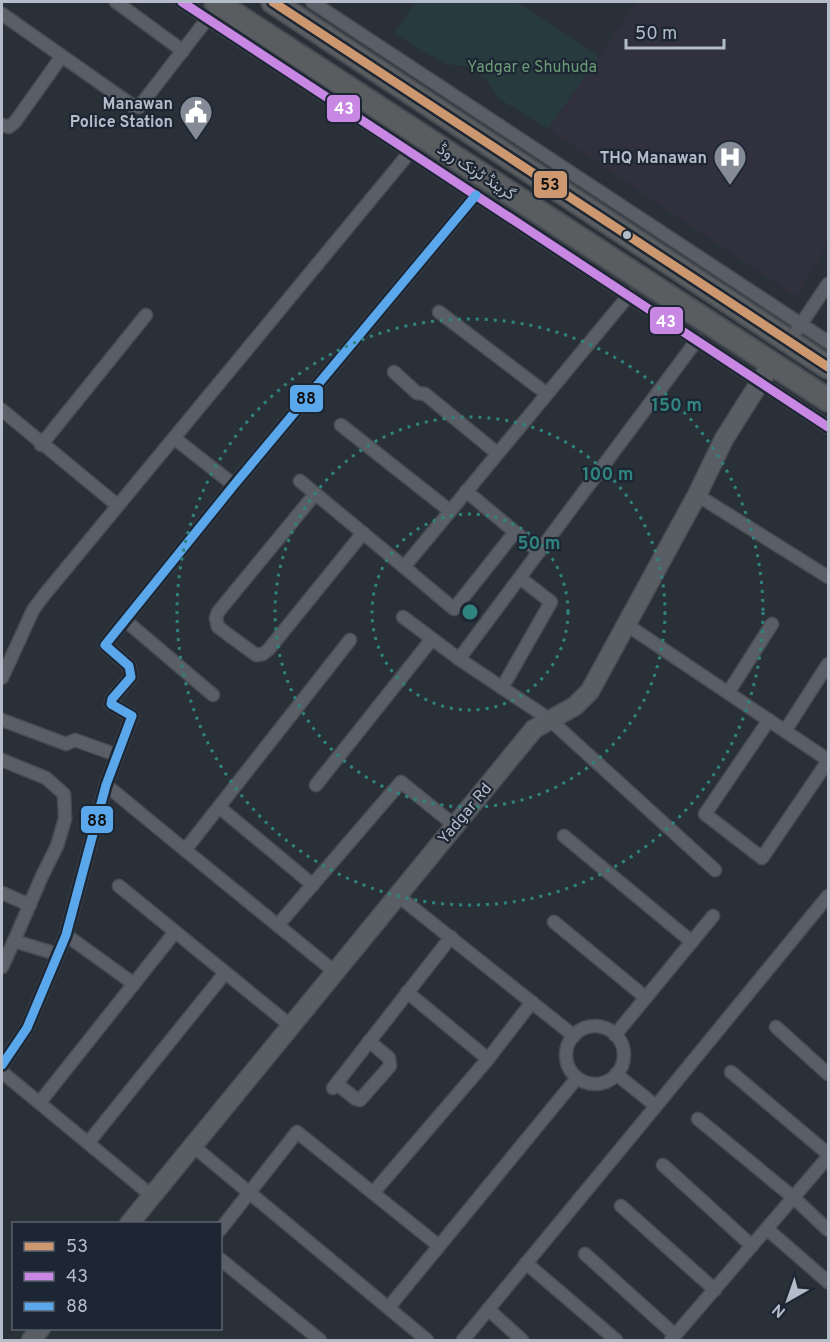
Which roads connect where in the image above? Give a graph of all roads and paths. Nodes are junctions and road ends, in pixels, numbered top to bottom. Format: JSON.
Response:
{"nodes":[{"id":1,"x":116,"y":2,"type":"edge"},
{"id":2,"x":182,"y":2,"type":"edge"},
{"id":3,"x":273,"y":2,"type":"edge"},
{"id":4,"x":312,"y":2,"type":"edge"},
{"id":5,"x":212,"y":10,"type":"edge"},
{"id":6,"x":2,"y":14,"type":"edge"},
{"id":7,"x":183,"y":51,"type":"junction"},
{"id":8,"x":62,"y":56,"type":"junction"},
{"id":9,"x":446,"y":115,"type":"junction"},
{"id":10,"x":2,"y":125,"type":"edge"},
{"id":11,"x":431,"y":141,"type":"junction"},
{"id":12,"x":410,"y":152,"type":"junction"},
{"id":13,"x":476,"y":195,"type":"junction"},
{"id":14,"x":683,"y":259,"type":"junction"},
{"id":15,"x":828,"y":284,"type":"edge"},
{"id":16,"x":629,"y":295,"type":"junction"},
{"id":17,"x":439,"y":312,"type":"dead end"},
{"id":18,"x":147,"y":315,"type":"dead end"},
{"id":19,"x":795,"y":333,"type":"junction"},
{"id":20,"x":697,"y":340,"type":"junction"},
{"id":21,"x":828,"y":342,"type":"edge"},
{"id":22,"x":828,"y":367,"type":"edge"},
{"id":23,"x":394,"y":372,"type":"dead end"},
{"id":24,"x":765,"y":372,"type":"junction"},
{"id":25,"x":547,"y":394,"type":"junction"},
{"id":26,"x":828,"y":400,"type":"edge"},
{"id":27,"x":2,"y":410,"type":"edge"},
{"id":28,"x":341,"y":425,"type":"dead end"},
{"id":29,"x":828,"y":427,"type":"edge"},
{"id":30,"x":174,"y":438,"type":"junction"},
{"id":31,"x":41,"y":445,"type":"junction"},
{"id":32,"x":497,"y":453,"type":"junction"},
{"id":33,"x":300,"y":481,"type":"dead end"},
{"id":34,"x":234,"y":485,"type":"junction"},
{"id":35,"x":466,"y":491,"type":"junction"},
{"id":36,"x":315,"y":494,"type":"junction"},
{"id":37,"x":697,"y":495,"type":"junction"},
{"id":38,"x":117,"y":505,"type":"junction"},
{"id":39,"x":450,"y":511,"type":"junction"},
{"id":40,"x":515,"y":532,"type":"junction"},
{"id":41,"x":363,"y":533,"type":"junction"},
{"id":42,"x":539,"y":552,"type":"junction"},
{"id":43,"x":404,"y":567,"type":"junction"},
{"id":44,"x":520,"y":578,"type":"junction"},
{"id":45,"x":828,"y":578,"type":"edge"},
{"id":46,"x":403,"y":617,"type":"dead end"},
{"id":47,"x":126,"y":621,"type":"junction"},
{"id":48,"x":772,"y":624,"type":"dead end"},
{"id":49,"x":627,"y":625,"type":"junction"},
{"id":50,"x":432,"y":639,"type":"junction"},
{"id":51,"x":350,"y":640,"type":"dead end"},
{"id":52,"x":459,"y":659,"type":"junction"},
{"id":53,"x":828,"y":664,"type":"edge"},
{"id":54,"x":2,"y":678,"type":"edge"},
{"id":55,"x":502,"y":688,"type":"junction"},
{"id":56,"x":728,"y":693,"type":"junction"},
{"id":57,"x":213,"y":695,"type":"dead end"},
{"id":58,"x":549,"y":719,"type":"junction"},
{"id":59,"x":2,"y":720,"type":"edge"},
{"id":60,"x":769,"y":720,"type":"junction"},
{"id":61,"x":785,"y":731,"type":"junction"},
{"id":62,"x":117,"y":755,"type":"junction"},
{"id":63,"x":2,"y":760,"type":"edge"},
{"id":64,"x":828,"y":760,"type":"edge"},
{"id":65,"x":106,"y":785,"type":"junction"},
{"id":66,"x":316,"y":785,"type":"dead end"},
{"id":67,"x":219,"y":807,"type":"junction"},
{"id":68,"x":454,"y":825,"type":"junction"},
{"id":69,"x":564,"y":836,"type":"dead end"},
{"id":70,"x":185,"y":850,"type":"junction"},
{"id":71,"x":715,"y":870,"type":"dead end"},
{"id":72,"x":313,"y":885,"type":"junction"},
{"id":73,"x":119,"y":886,"type":"dead end"},
{"id":74,"x":2,"y":893,"type":"edge"},
{"id":75,"x":397,"y":895,"type":"junction"},
{"id":76,"x":828,"y":896,"type":"edge"},
{"id":77,"x":30,"y":905,"type":"junction"},
{"id":78,"x":713,"y":916,"type":"dead end"},
{"id":79,"x":554,"y":922,"type":"dead end"},
{"id":80,"x":278,"y":925,"type":"junction"},
{"id":81,"x":175,"y":932,"type":"junction"},
{"id":82,"x":66,"y":935,"type":"junction"},
{"id":83,"x":451,"y":937,"type":"junction"},
{"id":84,"x":14,"y":940,"type":"junction"},
{"id":85,"x":692,"y":942,"type":"junction"},
{"id":86,"x":57,"y":954,"type":"junction"},
{"id":87,"x":2,"y":968,"type":"edge"},
{"id":88,"x":335,"y":972,"type":"junction"},
{"id":89,"x":225,"y":973,"type":"junction"},
{"id":90,"x":134,"y":984,"type":"junction"},
{"id":91,"x":407,"y":992,"type":"junction"},
{"id":92,"x":645,"y":997,"type":"junction"},
{"id":93,"x":532,"y":1002,"type":"junction"},
{"id":94,"x":291,"y":1026,"type":"junction"},
{"id":95,"x":776,"y":1027,"type":"dead end"},
{"id":96,"x":615,"y":1035,"type":"junction"},
{"id":97,"x":573,"y":1036,"type":"junction"},
{"id":98,"x":369,"y":1041,"type":"junction"},
{"id":99,"x":488,"y":1059,"type":"junction"},
{"id":100,"x":2,"y":1065,"type":"edge"},
{"id":101,"x":2,"y":1072,"type":"edge"},
{"id":102,"x":731,"y":1072,"type":"dead end"},
{"id":103,"x":616,"y":1074,"type":"junction"},
{"id":104,"x":828,"y":1074,"type":"edge"},
{"id":105,"x":577,"y":1078,"type":"junction"},
{"id":106,"x":40,"y":1102,"type":"junction"},
{"id":107,"x":656,"y":1106,"type":"junction"},
{"id":108,"x":698,"y":1119,"type":"dead end"},
{"id":109,"x":88,"y":1143,"type":"junction"},
{"id":110,"x":193,"y":1146,"type":"junction"},
{"id":111,"x":828,"y":1156,"type":"edge"},
{"id":112,"x":663,"y":1164,"type":"dead end"},
{"id":113,"x":249,"y":1193,"type":"junction"},
{"id":114,"x":373,"y":1193,"type":"junction"},
{"id":115,"x":152,"y":1196,"type":"junction"},
{"id":116,"x":794,"y":1198,"type":"junction"},
{"id":117,"x":621,"y":1206,"type":"dead end"},
{"id":118,"x":131,"y":1222,"type":"edge"},
{"id":119,"x":222,"y":1227,"type":"edge"},
{"id":120,"x":767,"y":1229,"type":"junction"},
{"id":121,"x":828,"y":1230,"type":"edge"},
{"id":122,"x":439,"y":1246,"type":"junction"},
{"id":123,"x":752,"y":1246,"type":"junction"},
{"id":124,"x":585,"y":1254,"type":"dead end"},
{"id":125,"x":222,"y":1261,"type":"edge"},
{"id":126,"x":526,"y":1263,"type":"junction"},
{"id":127,"x":828,"y":1282,"type":"edge"},
{"id":128,"x":715,"y":1290,"type":"junction"},
{"id":129,"x":389,"y":1307,"type":"junction"},
{"id":130,"x":488,"y":1309,"type":"junction"},
{"id":131,"x":673,"y":1338,"type":"edge"},
{"id":132,"x":320,"y":1341,"type":"edge"},
{"id":133,"x":427,"y":1341,"type":"edge"},
{"id":134,"x":463,"y":1341,"type":"edge"},
{"id":135,"x":522,"y":1341,"type":"edge"},
{"id":136,"x":616,"y":1341,"type":"edge"}],
"edges":[{"from":1,"to":7,"type":"street"},
{"from":2,"to":5,"type":"street"},
{"from":3,"to":9,"type":"highway","name":"گرینڈ ٹرنک روڈ"},
{"from":4,"to":14,"type":"street"},
{"from":5,"to":7,"type":"street"},
{"from":5,"to":11,"type":"highway","name":"گرینڈ ٹرنک روڈ"},
{"from":5,"to":12,"type":"street"},
{"from":6,"to":8,"type":"street"},
{"from":7,"to":8,"type":"street"},
{"from":8,"to":10,"type":"street"},
{"from":9,"to":11,"type":"highway"},
{"from":9,"to":14,"type":"highway","name":"گرینڈ ٹرنک روڈ"},
{"from":11,"to":24,"type":"highway","name":"گرینڈ ٹرنک روڈ"},
{"from":12,"to":13,"type":"street"},
{"from":12,"to":30,"type":"street"},
{"from":13,"to":16,"type":"street"},
{"from":13,"to":34,"type":"street"},
{"from":14,"to":19,"type":"highway","name":"گرینڈ ٹرنک روڈ"},
{"from":15,"to":19,"type":"street"},
{"from":16,"to":20,"type":"street"},
{"from":16,"to":25,"type":"street"},
{"from":17,"to":25,"type":"street"},
{"from":18,"to":31,"type":"street"},
{"from":19,"to":21,"type":"street"},
{"from":19,"to":22,"type":"highway","name":"گرینڈ ٹرنک روڈ"},
{"from":20,"to":24,"type":"street"},
{"from":20,"to":42,"type":"street"},
{"from":23,"to":32,"type":"street"},
{"from":24,"to":26,"type":"highway","name":"گرینڈ ٹرنک روڈ"},
{"from":24,"to":29,"type":"street"},
{"from":24,"to":37,"type":"street","name":"Yadgar Rd"},
{"from":25,"to":32,"type":"street"},
{"from":27,"to":31,"type":"street"},
{"from":28,"to":39,"type":"street"},
{"from":30,"to":34,"type":"street"},
{"from":30,"to":38,"type":"street"},
{"from":31,"to":38,"type":"street"},
{"from":32,"to":35,"type":"street"},
{"from":33,"to":36,"type":"street"},
{"from":34,"to":47,"type":"street"},
{"from":35,"to":39,"type":"street"},
{"from":35,"to":40,"type":"street"},
{"from":36,"to":41,"type":"street"},
{"from":36,"to":41,"type":"street"},
{"from":37,"to":45,"type":"street"},
{"from":37,"to":49,"type":"street","name":"Yadgar Rd"},
{"from":38,"to":54,"type":"street"},
{"from":39,"to":43,"type":"street"},
{"from":40,"to":42,"type":"street"},
{"from":40,"to":43,"type":"street"},
{"from":41,"to":43,"type":"street"},
{"from":42,"to":44,"type":"street"},
{"from":44,"to":52,"type":"street"},
{"from":44,"to":55,"type":"street"},
{"from":46,"to":50,"type":"street"},
{"from":47,"to":57,"type":"street"},
{"from":47,"to":62,"type":"street"},
{"from":48,"to":56,"type":"street"},
{"from":49,"to":56,"type":"street"},
{"from":49,"to":58,"type":"street","name":"Yadgar Rd"},
{"from":50,"to":52,"type":"street"},
{"from":50,"to":66,"type":"street"},
{"from":51,"to":67,"type":"street"},
{"from":52,"to":55,"type":"street"},
{"from":53,"to":61,"type":"street"},
{"from":55,"to":58,"type":"street"},
{"from":56,"to":60,"type":"street"},
{"from":58,"to":68,"type":"street","name":"Yadgar Rd"},
{"from":58,"to":71,"type":"street"},
{"from":59,"to":62,"type":"street"},
{"from":60,"to":61,"type":"street"},
{"from":60,"to":64,"type":"street"},
{"from":61,"to":64,"type":"street"},
{"from":62,"to":65,"type":"street"},
{"from":63,"to":77,"type":"street"},
{"from":65,"to":70,"type":"street"},
{"from":65,"to":82,"type":"street"},
{"from":67,"to":70,"type":"street"},
{"from":67,"to":72,"type":"street"},
{"from":68,"to":72,"type":"street"},
{"from":68,"to":75,"type":"street","name":"Yadgar Rd"},
{"from":69,"to":85,"type":"street"},
{"from":70,"to":80,"type":"street"},
{"from":72,"to":80,"type":"street"},
{"from":73,"to":81,"type":"street"},
{"from":74,"to":77,"type":"street"},
{"from":75,"to":83,"type":"street"},
{"from":75,"to":88,"type":"street","name":"Yadgar Rd"},
{"from":76,"to":107,"type":"street"},
{"from":77,"to":84,"type":"street"},
{"from":78,"to":85,"type":"street"},
{"from":79,"to":92,"type":"street"},
{"from":80,"to":88,"type":"street"},
{"from":81,"to":89,"type":"street"},
{"from":81,"to":90,"type":"street"},
{"from":82,"to":86,"type":"street"},
{"from":82,"to":90,"type":"street"},
{"from":83,"to":91,"type":"street"},
{"from":83,"to":93,"type":"street"},
{"from":84,"to":86,"type":"street"},
{"from":84,"to":87,"type":"street"},
{"from":85,"to":92,"type":"street"},
{"from":86,"to":100,"type":"street"},
{"from":88,"to":94,"type":"street","name":"Yadgar Rd"},
{"from":89,"to":94,"type":"street"},
{"from":89,"to":109,"type":"street"},
{"from":90,"to":106,"type":"street"},
{"from":91,"to":98,"type":"street"},
{"from":91,"to":99,"type":"street"},
{"from":92,"to":96,"type":"street"},
{"from":93,"to":97,"type":"street"},
{"from":93,"to":99,"type":"street"},
{"from":94,"to":110,"type":"street","name":"Yadgar Rd"},
{"from":95,"to":104,"type":"street"},
{"from":96,"to":97,"type":"street"},
{"from":96,"to":103,"type":"street"},
{"from":97,"to":105,"type":"street"},
{"from":98,"to":98,"type":"street"},
{"from":99,"to":114,"type":"street"},
{"from":101,"to":106,"type":"street"},
{"from":102,"to":111,"type":"street"},
{"from":103,"to":105,"type":"street"},
{"from":103,"to":107,"type":"street"},
{"from":105,"to":122,"type":"street"},
{"from":106,"to":109,"type":"street"},
{"from":107,"to":126,"type":"street"},
{"from":108,"to":116,"type":"street"},
{"from":109,"to":115,"type":"street"},
{"from":110,"to":113,"type":"street"},
{"from":110,"to":115,"type":"street","name":"Yadgar Rd"},
{"from":111,"to":116,"type":"street"},
{"from":112,"to":123,"type":"street"},
{"from":113,"to":114,"type":"street"},
{"from":113,"to":119,"type":"street"},
{"from":113,"to":129,"type":"street"},
{"from":114,"to":122,"type":"street"},
{"from":115,"to":118,"type":"street","name":"Yadgar Rd"},
{"from":116,"to":120,"type":"street"},
{"from":116,"to":121,"type":"street"},
{"from":117,"to":128,"type":"street"},
{"from":120,"to":123,"type":"street"},
{"from":120,"to":127,"type":"street"},
{"from":122,"to":129,"type":"street"},
{"from":123,"to":128,"type":"street"},
{"from":124,"to":131,"type":"street"},
{"from":125,"to":132,"type":"street"},
{"from":126,"to":130,"type":"street"},
{"from":126,"to":136,"type":"street"},
{"from":128,"to":131,"type":"street"},
{"from":129,"to":133,"type":"street"},
{"from":130,"to":134,"type":"street"},
{"from":130,"to":135,"type":"street"}]}
